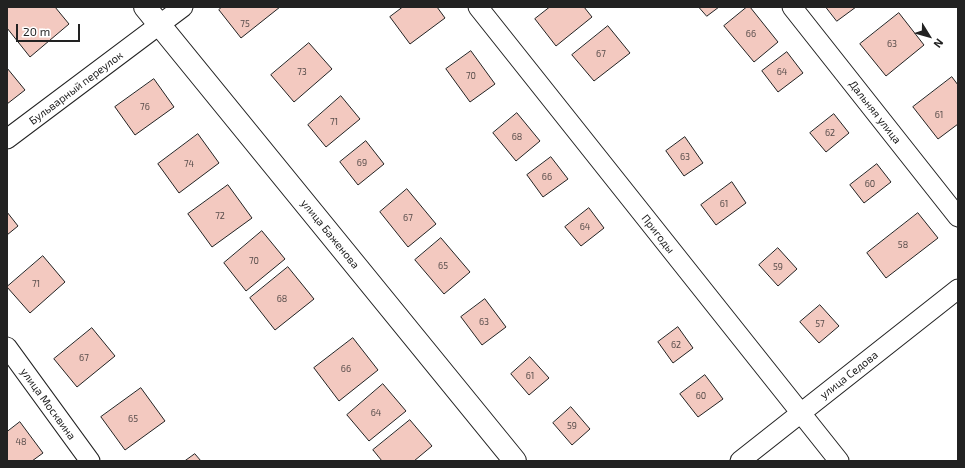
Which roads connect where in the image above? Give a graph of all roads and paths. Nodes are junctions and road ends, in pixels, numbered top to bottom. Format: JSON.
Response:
{"nodes":[{"id":1,"x":145,"y":7,"type":"edge"},
{"id":2,"x":183,"y":7,"type":"edge"},
{"id":3,"x":478,"y":7,"type":"edge"},
{"id":4,"x":792,"y":7,"type":"edge"},
{"id":5,"x":160,"y":26,"type":"junction"},
{"id":6,"x":7,"y":139,"type":"edge"},
{"id":7,"x":958,"y":217,"type":"edge"},
{"id":8,"x":958,"y":289,"type":"edge"},
{"id":9,"x":7,"y":347,"type":"edge"},
{"id":10,"x":800,"y":413,"type":"junction"},
{"id":11,"x":90,"y":461,"type":"edge"},
{"id":12,"x":515,"y":461,"type":"edge"},
{"id":13,"x":740,"y":461,"type":"edge"},
{"id":14,"x":839,"y":461,"type":"edge"}],
"edges":[{"from":1,"to":5,"type":"street","name":"улица Баженова"},
{"from":2,"to":5,"type":"street","name":"Бульварный переулок"},
{"from":3,"to":10,"type":"street","name":"Пригоды"},
{"from":4,"to":7,"type":"street","name":"Дальняя улица"},
{"from":5,"to":6,"type":"street","name":"Бульварный переулок"},
{"from":5,"to":12,"type":"street","name":"улица Баженова"},
{"from":8,"to":10,"type":"street","name":"улица Седова"},
{"from":9,"to":11,"type":"street","name":"улица Москвина"},
{"from":10,"to":13,"type":"street","name":"улица Седова"},
{"from":10,"to":14,"type":"street","name":"Пригоды"}]}
